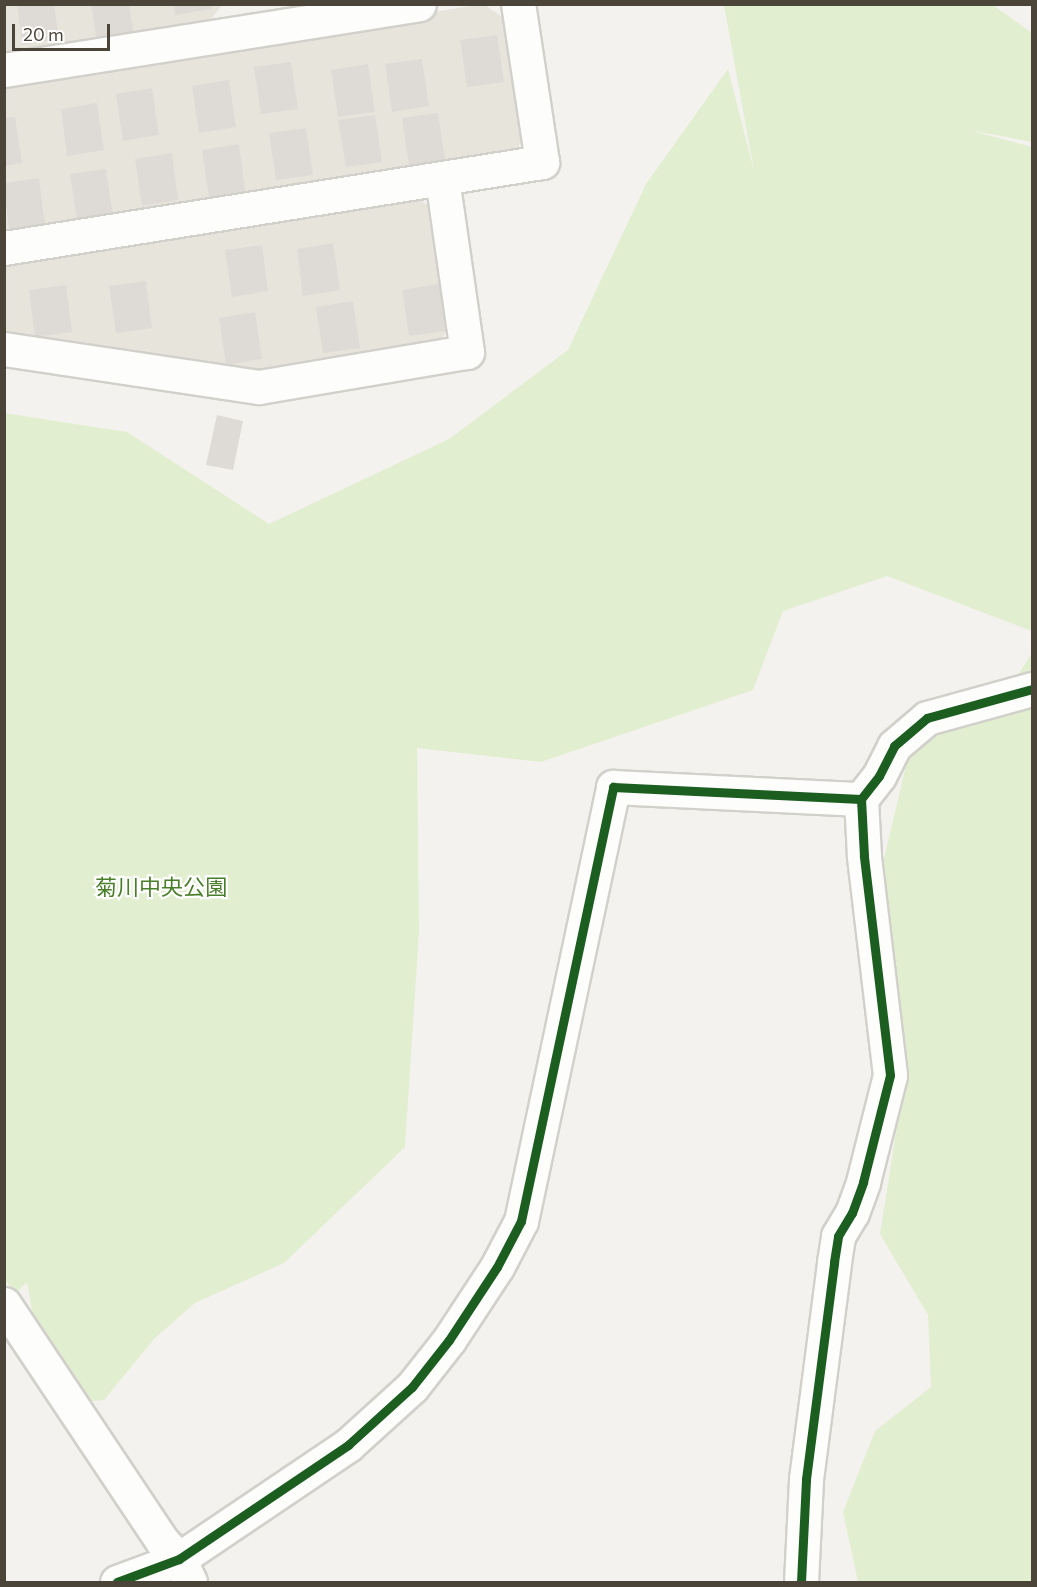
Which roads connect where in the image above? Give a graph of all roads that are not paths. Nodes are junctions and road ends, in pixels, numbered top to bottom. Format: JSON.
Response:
{"nodes":[{"id":1,"x":419,"y":4,"type":"edge"},
{"id":2,"x":518,"y":4,"type":"edge"},
{"id":3,"x":236,"y":18,"type":"edge"},
{"id":4,"x":4,"y":70,"type":"edge"},
{"id":5,"x":442,"y":179,"type":"junction"},
{"id":6,"x":4,"y":248,"type":"edge"},
{"id":7,"x":4,"y":349,"type":"edge"},
{"id":8,"x":1032,"y":689,"type":"edge"},
{"id":9,"x":861,"y":799,"type":"junction"},
{"id":10,"x":4,"y":1304,"type":"edge"},
{"id":11,"x":184,"y":1571,"type":"edge"},
{"id":12,"x":117,"y":1582,"type":"edge"},
{"id":13,"x":801,"y":1582,"type":"edge"}],
"edges":[{"from":1,"to":3,"type":"street"},
{"from":2,"to":5,"type":"street"},
{"from":3,"to":4,"type":"street"},
{"from":5,"to":6,"type":"street"},
{"from":5,"to":7,"type":"street"},
{"from":8,"to":9,"type":"street"},
{"from":9,"to":11,"type":"street"},
{"from":9,"to":13,"type":"street"},
{"from":10,"to":11,"type":"street"},
{"from":11,"to":12,"type":"street"}]}
